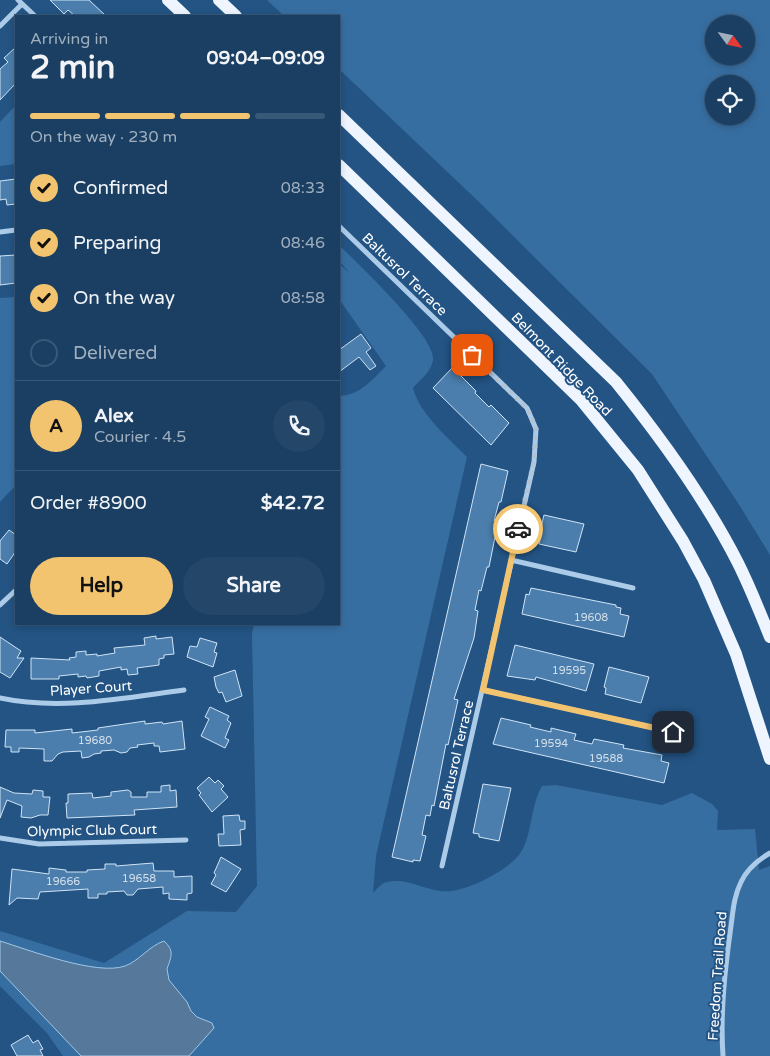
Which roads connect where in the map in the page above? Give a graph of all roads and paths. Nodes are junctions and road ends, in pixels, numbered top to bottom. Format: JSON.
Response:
{"nodes":[{"id":1,"x":168,"y":0,"type":"edge"},
{"id":2,"x":219,"y":0,"type":"edge"},
{"id":3,"x":20,"y":2,"type":"edge"},
{"id":4,"x":33,"y":15,"type":"edge"},
{"id":5,"x":184,"y":15,"type":"edge"},
{"id":6,"x":235,"y":15,"type":"edge"},
{"id":7,"x":0,"y":26,"type":"edge"},
{"id":8,"x":340,"y":116,"type":"edge"},
{"id":9,"x":340,"y":166,"type":"edge"},
{"id":10,"x":340,"y":227,"type":"edge"},
{"id":11,"x":15,"y":230,"type":"edge"},
{"id":12,"x":0,"y":232,"type":"edge"},
{"id":13,"x":511,"y":560,"type":"junction"},
{"id":14,"x":633,"y":588,"type":"dead end"},
{"id":15,"x":15,"y":591,"type":"edge"},
{"id":16,"x":0,"y":605,"type":"edge"},
{"id":17,"x":770,"y":637,"type":"edge"},
{"id":18,"x":184,"y":690,"type":"dead end"},
{"id":19,"x":483,"y":690,"type":"junction"},
{"id":20,"x":0,"y":698,"type":"edge"},
{"id":21,"x":673,"y":732,"type":"dead end"},
{"id":22,"x":770,"y":759,"type":"edge"},
{"id":23,"x":0,"y":838,"type":"edge"},
{"id":24,"x":186,"y":840,"type":"dead end"},
{"id":25,"x":770,"y":852,"type":"edge"},
{"id":26,"x":442,"y":866,"type":"dead end"},
{"id":27,"x":723,"y":1056,"type":"edge"}],
"edges":[{"from":1,"to":5,"type":"main road"},
{"from":2,"to":6,"type":"main road"},
{"from":3,"to":4,"type":"street"},
{"from":3,"to":7,"type":"street"},
{"from":8,"to":17,"type":"main road","name":"Belmont Ridge Road"},
{"from":9,"to":22,"type":"main road","name":"Belmont Ridge Road"},
{"from":10,"to":13,"type":"street","name":"Baltusrol Terrace"},
{"from":11,"to":12,"type":"street"},
{"from":13,"to":14,"type":"street"},
{"from":13,"to":19,"type":"street","name":"Baltusrol Terrace"},
{"from":15,"to":16,"type":"street"},
{"from":18,"to":20,"type":"street","name":"Player Court"},
{"from":19,"to":21,"type":"street"},
{"from":19,"to":26,"type":"street","name":"Baltusrol Terrace"},
{"from":23,"to":24,"type":"street","name":"Olympic Club Court"},
{"from":25,"to":27,"type":"street","name":"Freedom Trail Road"}]}
